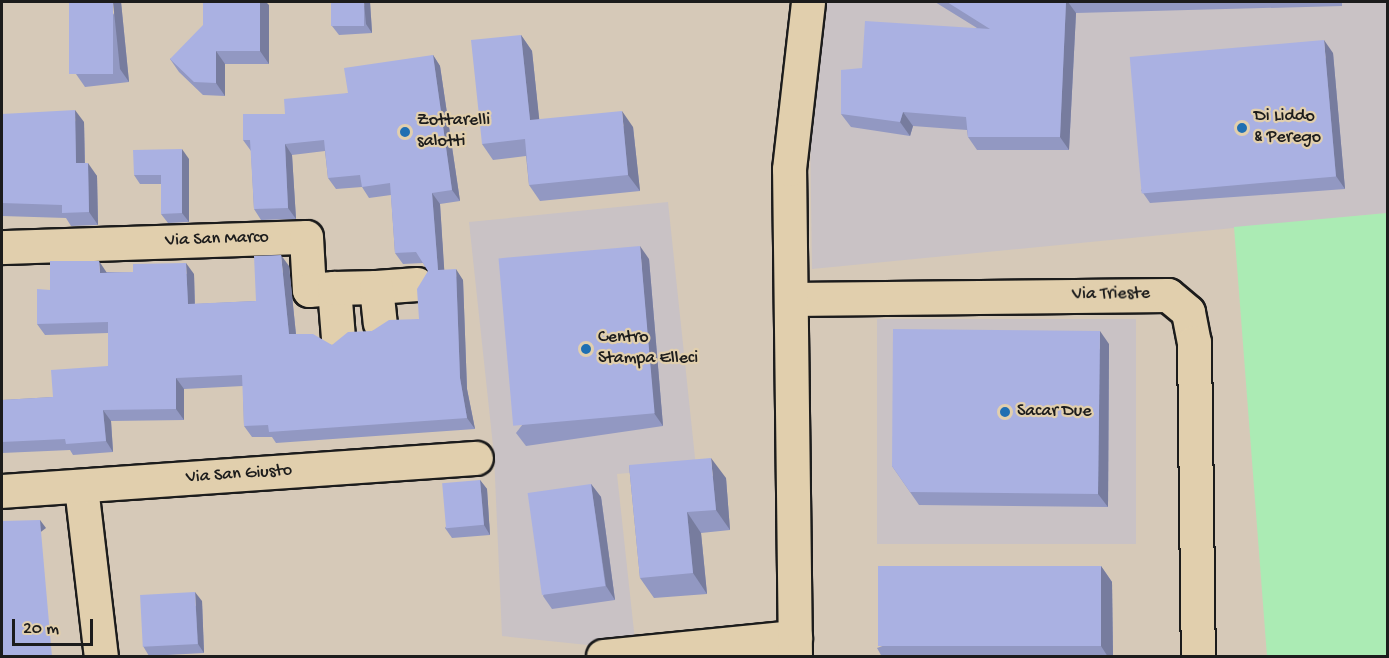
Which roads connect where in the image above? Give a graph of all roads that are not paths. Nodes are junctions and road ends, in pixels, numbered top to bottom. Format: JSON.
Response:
{"nodes":[{"id":1,"x":808,"y":2,"type":"edge"},
{"id":2,"x":2,"y":247,"type":"edge"},
{"id":3,"x":417,"y":284,"type":"edge"},
{"id":4,"x":376,"y":286,"type":"junction"},
{"id":5,"x":334,"y":288,"type":"junction"},
{"id":6,"x":791,"y":299,"type":"junction"},
{"id":7,"x":380,"y":323,"type":"edge"},
{"id":8,"x":338,"y":338,"type":"edge"},
{"id":9,"x":476,"y":458,"type":"dead end"},
{"id":10,"x":81,"y":486,"type":"junction"},
{"id":11,"x":2,"y":491,"type":"edge"},
{"id":12,"x":795,"y":647,"type":"edge"},
{"id":13,"x":101,"y":657,"type":"edge"},
{"id":14,"x":603,"y":657,"type":"edge"},
{"id":15,"x":1197,"y":657,"type":"edge"}],
"edges":[{"from":1,"to":6,"type":"street"},
{"from":2,"to":5,"type":"street","name":"Via San Marco"},
{"from":3,"to":4,"type":"street"},
{"from":4,"to":5,"type":"street"},
{"from":4,"to":7,"type":"street"},
{"from":5,"to":8,"type":"street"},
{"from":6,"to":12,"type":"street"},
{"from":6,"to":15,"type":"street","name":"Via Trieste"},
{"from":9,"to":10,"type":"street","name":"Via San Giusto"},
{"from":10,"to":11,"type":"street","name":"Via San Giusto"},
{"from":10,"to":13,"type":"street"},
{"from":12,"to":14,"type":"street"}]}
